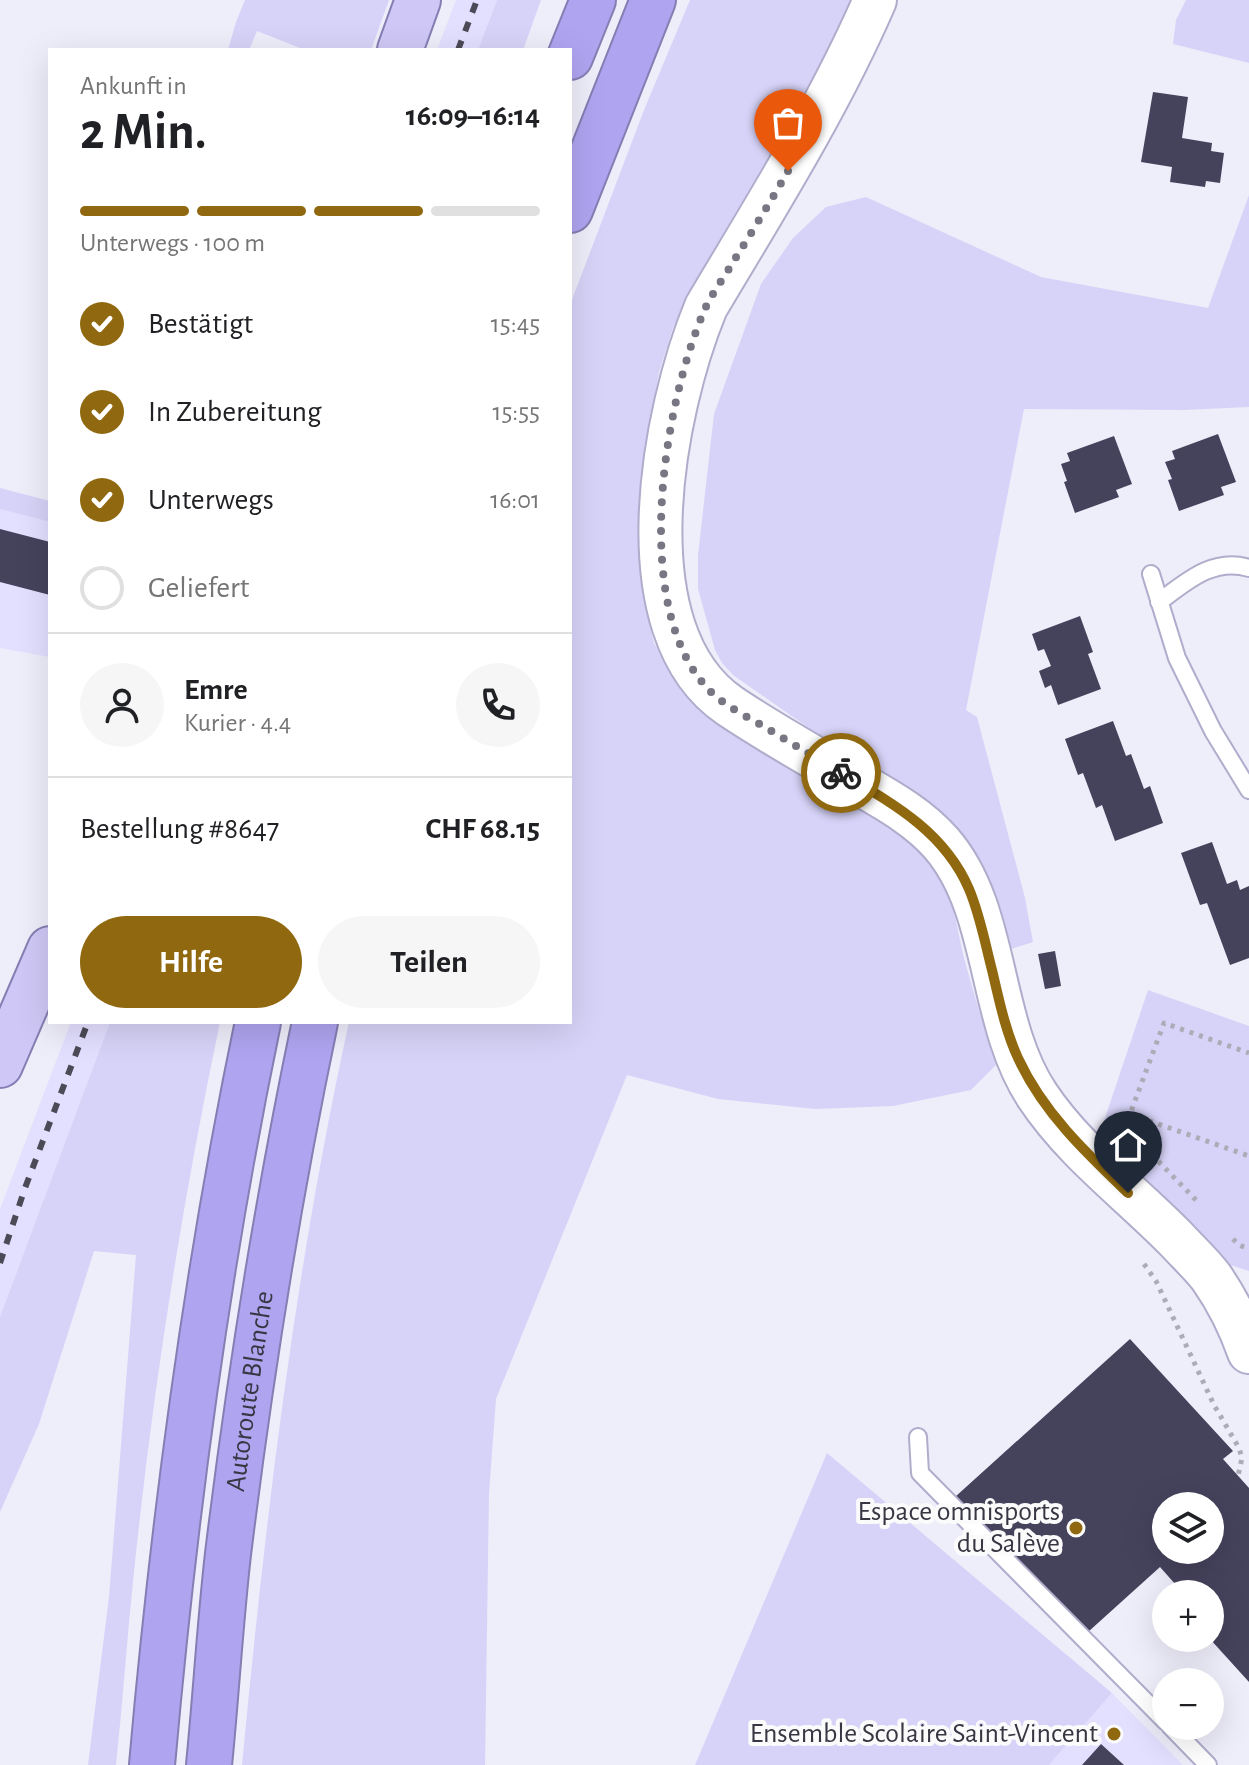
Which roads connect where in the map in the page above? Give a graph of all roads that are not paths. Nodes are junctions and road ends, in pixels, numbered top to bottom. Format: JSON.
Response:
{"nodes":[{"id":1,"x":418,"y":0,"type":"edge"},
{"id":2,"x":593,"y":0,"type":"edge"},
{"id":3,"x":653,"y":0,"type":"edge"},
{"id":4,"x":875,"y":0,"type":"edge"},
{"id":5,"x":401,"y":48,"type":"edge"},
{"id":6,"x":572,"y":52,"type":"edge"},
{"id":7,"x":572,"y":205,"type":"edge"},
{"id":8,"x":1249,"y":568,"type":"edge"},
{"id":9,"x":1151,"y":574,"type":"dead end"},
{"id":10,"x":1159,"y":602,"type":"junction"},
{"id":11,"x":1249,"y":790,"type":"edge"},
{"id":12,"x":48,"y":954,"type":"edge"},
{"id":13,"x":258,"y":1024,"type":"edge"},
{"id":14,"x":315,"y":1024,"type":"edge"},
{"id":15,"x":0,"y":1065,"type":"edge"},
{"id":16,"x":1249,"y":1352,"type":"edge"},
{"id":17,"x":918,"y":1437,"type":"dead end"},
{"id":18,"x":1152,"y":1708,"type":"edge"},
{"id":19,"x":1184,"y":1740,"type":"edge"},
{"id":20,"x":152,"y":1765,"type":"edge"},
{"id":21,"x":209,"y":1765,"type":"edge"},
{"id":22,"x":1208,"y":1765,"type":"edge"}],
"edges":[{"from":1,"to":5,"type":"main road"},
{"from":2,"to":6,"type":"highway"},
{"from":3,"to":7,"type":"highway"},
{"from":4,"to":16,"type":"street"},
{"from":8,"to":10,"type":"lane"},
{"from":9,"to":10,"type":"lane"},
{"from":10,"to":11,"type":"lane"},
{"from":12,"to":15,"type":"main road"},
{"from":13,"to":20,"type":"highway","name":"Autoroute Blanche"},
{"from":14,"to":21,"type":"highway","name":"Autoroute Blanche"},
{"from":17,"to":18,"type":"lane"},
{"from":19,"to":22,"type":"lane"}]}
